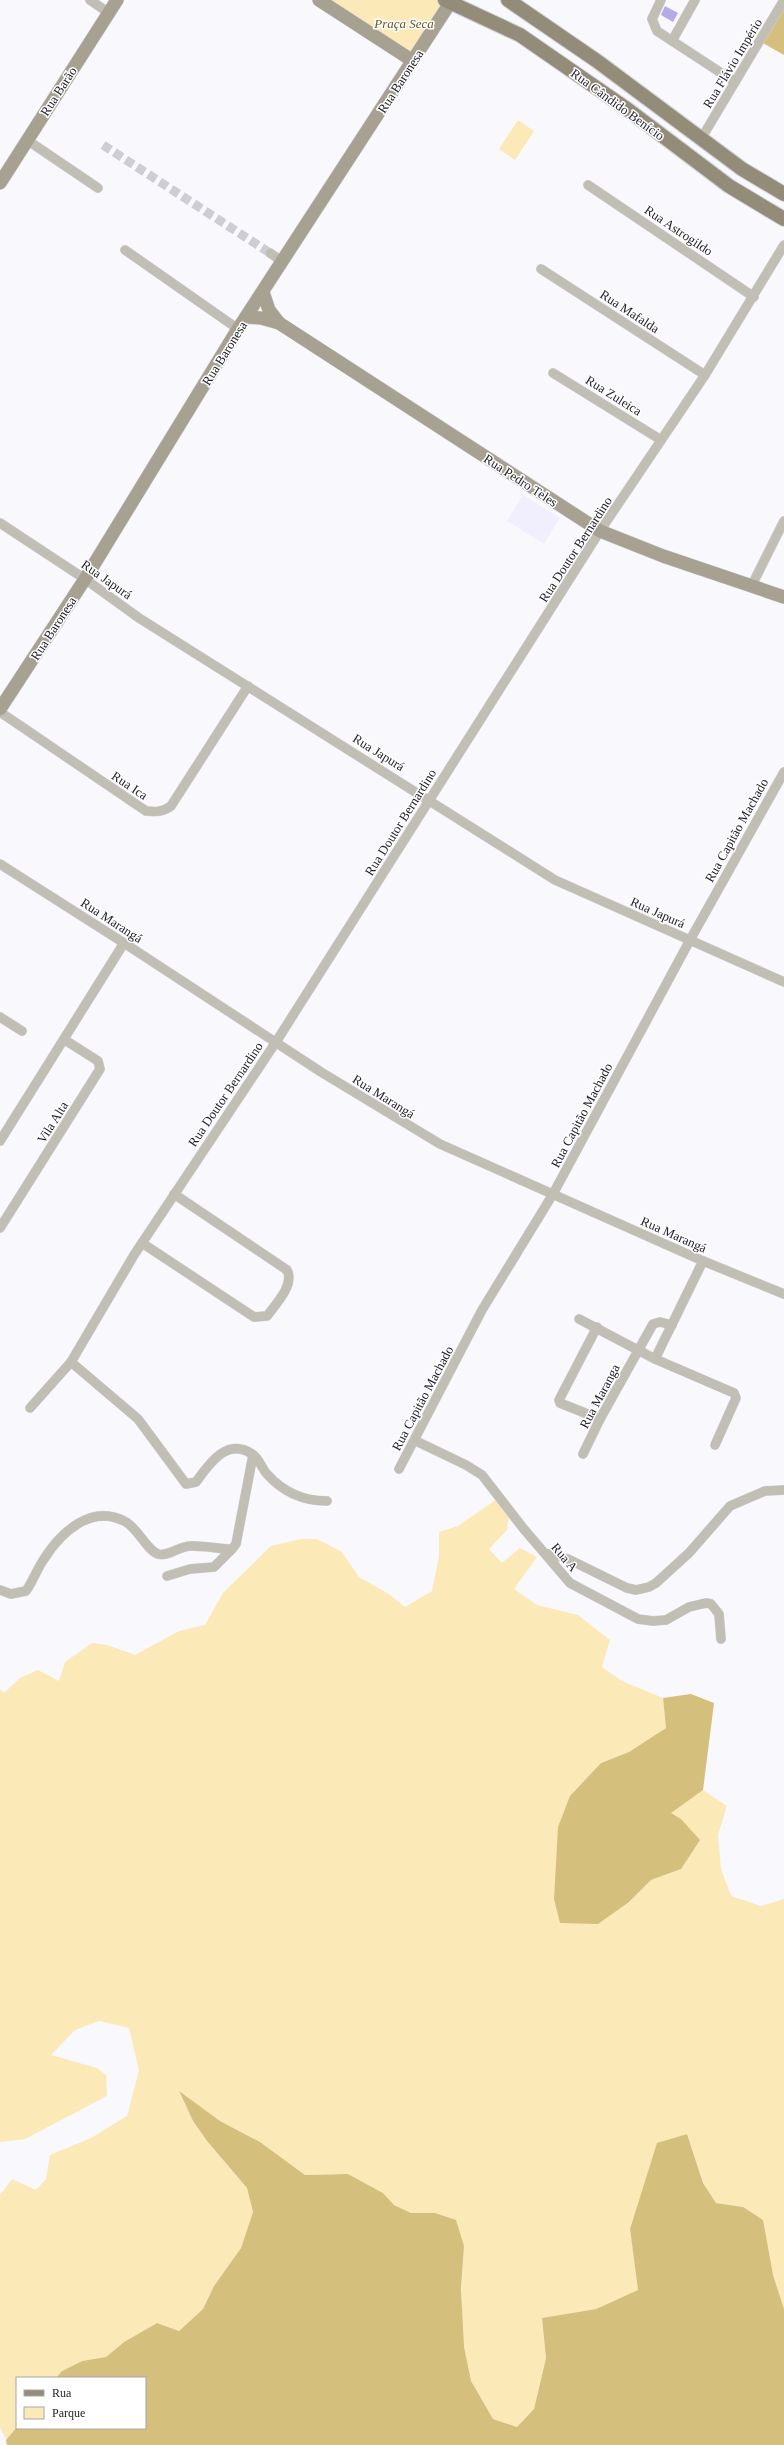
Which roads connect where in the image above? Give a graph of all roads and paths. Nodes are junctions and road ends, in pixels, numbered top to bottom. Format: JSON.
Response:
{"nodes":[{"id":1,"x":90,"y":0,"type":"edge"},
{"id":2,"x":117,"y":0,"type":"edge"},
{"id":3,"x":319,"y":0,"type":"edge"},
{"id":4,"x":508,"y":0,"type":"edge"},
{"id":5,"x":661,"y":0,"type":"edge"},
{"id":6,"x":695,"y":0,"type":"edge"},
{"id":7,"x":784,"y":0,"type":"edge"},
{"id":8,"x":449,"y":1,"type":"edge"},
{"id":9,"x":109,"y":13,"type":"junction"},
{"id":10,"x":672,"y":41,"type":"junction"},
{"id":11,"x":413,"y":61,"type":"junction"},
{"id":12,"x":735,"y":82,"type":"junction"},
{"id":13,"x":701,"y":139,"type":"junction"},
{"id":14,"x":27,"y":140,"type":"junction"},
{"id":15,"x":0,"y":183,"type":"edge"},
{"id":16,"x":588,"y":185,"type":"dead end"},
{"id":17,"x":98,"y":188,"type":"dead end"},
{"id":18,"x":784,"y":194,"type":"edge"},
{"id":19,"x":784,"y":219,"type":"edge"},
{"id":20,"x":784,"y":245,"type":"edge"},
{"id":21,"x":125,"y":250,"type":"dead end"},
{"id":22,"x":270,"y":253,"type":"tunnel mouth"},
{"id":23,"x":283,"y":262,"type":"junction"},
{"id":24,"x":541,"y":269,"type":"dead end"},
{"id":25,"x":263,"y":292,"type":"junction"},
{"id":26,"x":754,"y":297,"type":"junction"},
{"id":27,"x":246,"y":317,"type":"junction"},
{"id":28,"x":278,"y":324,"type":"junction"},
{"id":29,"x":238,"y":329,"type":"junction"},
{"id":30,"x":553,"y":373,"type":"dead end"},
{"id":31,"x":705,"y":375,"type":"junction"},
{"id":32,"x":661,"y":440,"type":"junction"},
{"id":33,"x":784,"y":521,"type":"edge"},
{"id":34,"x":0,"y":522,"type":"edge"},
{"id":35,"x":600,"y":531,"type":"junction"},
{"id":36,"x":85,"y":579,"type":"junction"},
{"id":37,"x":751,"y":587,"type":"junction"},
{"id":38,"x":784,"y":597,"type":"edge"},
{"id":39,"x":248,"y":686,"type":"junction"},
{"id":40,"x":0,"y":710,"type":"edge"},
{"id":41,"x":784,"y":772,"type":"edge"},
{"id":42,"x":430,"y":799,"type":"junction"},
{"id":43,"x":0,"y":864,"type":"edge"},
{"id":44,"x":690,"y":940,"type":"junction"},
{"id":45,"x":124,"y":943,"type":"junction"},
{"id":46,"x":784,"y":982,"type":"edge"},
{"id":47,"x":0,"y":1017,"type":"edge"},
{"id":48,"x":22,"y":1031,"type":"dead end"},
{"id":49,"x":65,"y":1040,"type":"junction"},
{"id":50,"x":276,"y":1042,"type":"junction"},
{"id":51,"x":0,"y":1140,"type":"edge"},
{"id":52,"x":174,"y":1194,"type":"junction"},
{"id":53,"x":554,"y":1194,"type":"junction"},
{"id":54,"x":0,"y":1228,"type":"edge"},
{"id":55,"x":142,"y":1243,"type":"junction"},
{"id":56,"x":703,"y":1261,"type":"junction"},
{"id":57,"x":784,"y":1294,"type":"edge"},
{"id":58,"x":579,"y":1319,"type":"dead end"},
{"id":59,"x":672,"y":1325,"type":"junction"},
{"id":60,"x":597,"y":1327,"type":"junction"},
{"id":61,"x":639,"y":1351,"type":"junction"},
{"id":62,"x":655,"y":1359,"type":"junction"},
{"id":63,"x":71,"y":1362,"type":"junction"},
{"id":64,"x":30,"y":1408,"type":"dead end"},
{"id":65,"x":600,"y":1419,"type":"junction"},
{"id":66,"x":416,"y":1441,"type":"junction"},
{"id":67,"x":715,"y":1445,"type":"dead end"},
{"id":68,"x":584,"y":1454,"type":"dead end"},
{"id":69,"x":253,"y":1455,"type":"junction"},
{"id":70,"x":399,"y":1469,"type":"dead end"},
{"id":71,"x":784,"y":1490,"type":"edge"},
{"id":72,"x":327,"y":1501,"type":"dead end"},
{"id":73,"x":232,"y":1549,"type":"junction"},
{"id":74,"x":546,"y":1553,"type":"junction"},
{"id":75,"x":167,"y":1576,"type":"dead end"},
{"id":76,"x":0,"y":1590,"type":"edge"},
{"id":77,"x":721,"y":1639,"type":"dead end"}],
"edges":[{"from":1,"to":9,"type":"street"},
{"from":2,"to":9,"type":"street","name":"Rua Barão"},
{"from":3,"to":11,"type":"street"},
{"from":4,"to":13,"type":"main road","name":"Rua Cândido Benício"},
{"from":5,"to":10,"type":"street"},
{"from":6,"to":10,"type":"street"},
{"from":7,"to":12,"type":"street","name":"Rua Flávio Império"},
{"from":8,"to":11,"type":"street","name":"Rua Baronesa"},
{"from":8,"to":19,"type":"main road","name":"Rua Cândido Benício"},
{"from":9,"to":14,"type":"street","name":"Rua Barão"},
{"from":10,"to":12,"type":"street"},
{"from":11,"to":23,"type":"street","name":"Rua Baronesa"},
{"from":12,"to":13,"type":"street","name":"Rua Flávio Império"},
{"from":13,"to":18,"type":"main road","name":"Rua Cândido Benício"},
{"from":14,"to":15,"type":"street","name":"Rua Barão"},
{"from":14,"to":17,"type":"street"},
{"from":16,"to":26,"type":"street","name":"Rua Astrogildo"},
{"from":20,"to":26,"type":"street","name":"Rua Doutor Bernardino"},
{"from":21,"to":29,"type":"street"},
{"from":22,"to":23,"type":"street"},
{"from":23,"to":25,"type":"street","name":"Rua Baronesa"},
{"from":24,"to":31,"type":"street","name":"Rua Mafalda"},
{"from":25,"to":27,"type":"street","name":"Rua Baronesa"},
{"from":25,"to":28,"type":"street","name":"Rua Pedro Teles"},
{"from":26,"to":31,"type":"street","name":"Rua Doutor Bernardino"},
{"from":27,"to":28,"type":"street","name":"Rua Pedro Teles"},
{"from":27,"to":29,"type":"street","name":"Rua Baronesa"},
{"from":28,"to":35,"type":"street","name":"Rua Pedro Teles"},
{"from":29,"to":36,"type":"street","name":"Rua Baronesa"},
{"from":30,"to":32,"type":"street","name":"Rua Zuleica"},
{"from":31,"to":32,"type":"street","name":"Rua Doutor Bernardino"},
{"from":32,"to":35,"type":"street","name":"Rua Doutor Bernardino"},
{"from":33,"to":37,"type":"street"},
{"from":34,"to":36,"type":"street","name":"Rua Japurá"},
{"from":35,"to":37,"type":"street","name":"Rua Pedro Teles"},
{"from":35,"to":42,"type":"street","name":"Rua Doutor Bernardino"},
{"from":36,"to":39,"type":"street","name":"Rua Japurá"},
{"from":36,"to":40,"type":"street","name":"Rua Baronesa"},
{"from":37,"to":38,"type":"street","name":"Rua Pedro Teles"},
{"from":39,"to":40,"type":"street","name":"Rua Ica"},
{"from":39,"to":42,"type":"street","name":"Rua Japurá"},
{"from":41,"to":44,"type":"street","name":"Rua Capitão Machado"},
{"from":42,"to":44,"type":"street","name":"Rua Japurá"},
{"from":42,"to":50,"type":"street","name":"Rua Doutor Bernardino"},
{"from":43,"to":45,"type":"street","name":"Rua Marangá"},
{"from":44,"to":46,"type":"street","name":"Rua Japurá"},
{"from":44,"to":53,"type":"street","name":"Rua Capitão Machado"},
{"from":45,"to":49,"type":"street"},
{"from":45,"to":50,"type":"street","name":"Rua Marangá"},
{"from":47,"to":48,"type":"street"},
{"from":49,"to":51,"type":"street"},
{"from":49,"to":54,"type":"street","name":"Vila Alta"},
{"from":50,"to":52,"type":"street","name":"Rua Doutor Bernardino"},
{"from":50,"to":53,"type":"street","name":"Rua Marangá"},
{"from":52,"to":55,"type":"street","name":"Rua Doutor Bernardino"},
{"from":52,"to":55,"type":"street"},
{"from":53,"to":56,"type":"street","name":"Rua Marangá"},
{"from":53,"to":66,"type":"street","name":"Rua Capitão Machado"},
{"from":55,"to":63,"type":"street","name":"Rua Doutor Bernardino"},
{"from":56,"to":57,"type":"street","name":"Rua Marangá"},
{"from":56,"to":59,"type":"street"},
{"from":58,"to":60,"type":"street"},
{"from":59,"to":61,"type":"street","name":"Rua Maranga"},
{"from":59,"to":62,"type":"street"},
{"from":60,"to":61,"type":"street"},
{"from":60,"to":65,"type":"street"},
{"from":61,"to":62,"type":"street"},
{"from":61,"to":65,"type":"street","name":"Rua Maranga"},
{"from":62,"to":67,"type":"street"},
{"from":63,"to":64,"type":"street","name":"Rua Doutor Bernardino"},
{"from":63,"to":69,"type":"street"},
{"from":65,"to":68,"type":"street","name":"Rua Maranga"},
{"from":66,"to":70,"type":"street","name":"Rua Capitão Machado"},
{"from":66,"to":74,"type":"street","name":"Rua A"},
{"from":69,"to":72,"type":"street"},
{"from":69,"to":73,"type":"street"},
{"from":71,"to":74,"type":"street"},
{"from":73,"to":75,"type":"street"},
{"from":73,"to":76,"type":"street"},
{"from":74,"to":77,"type":"street","name":"Rua A"}]}
